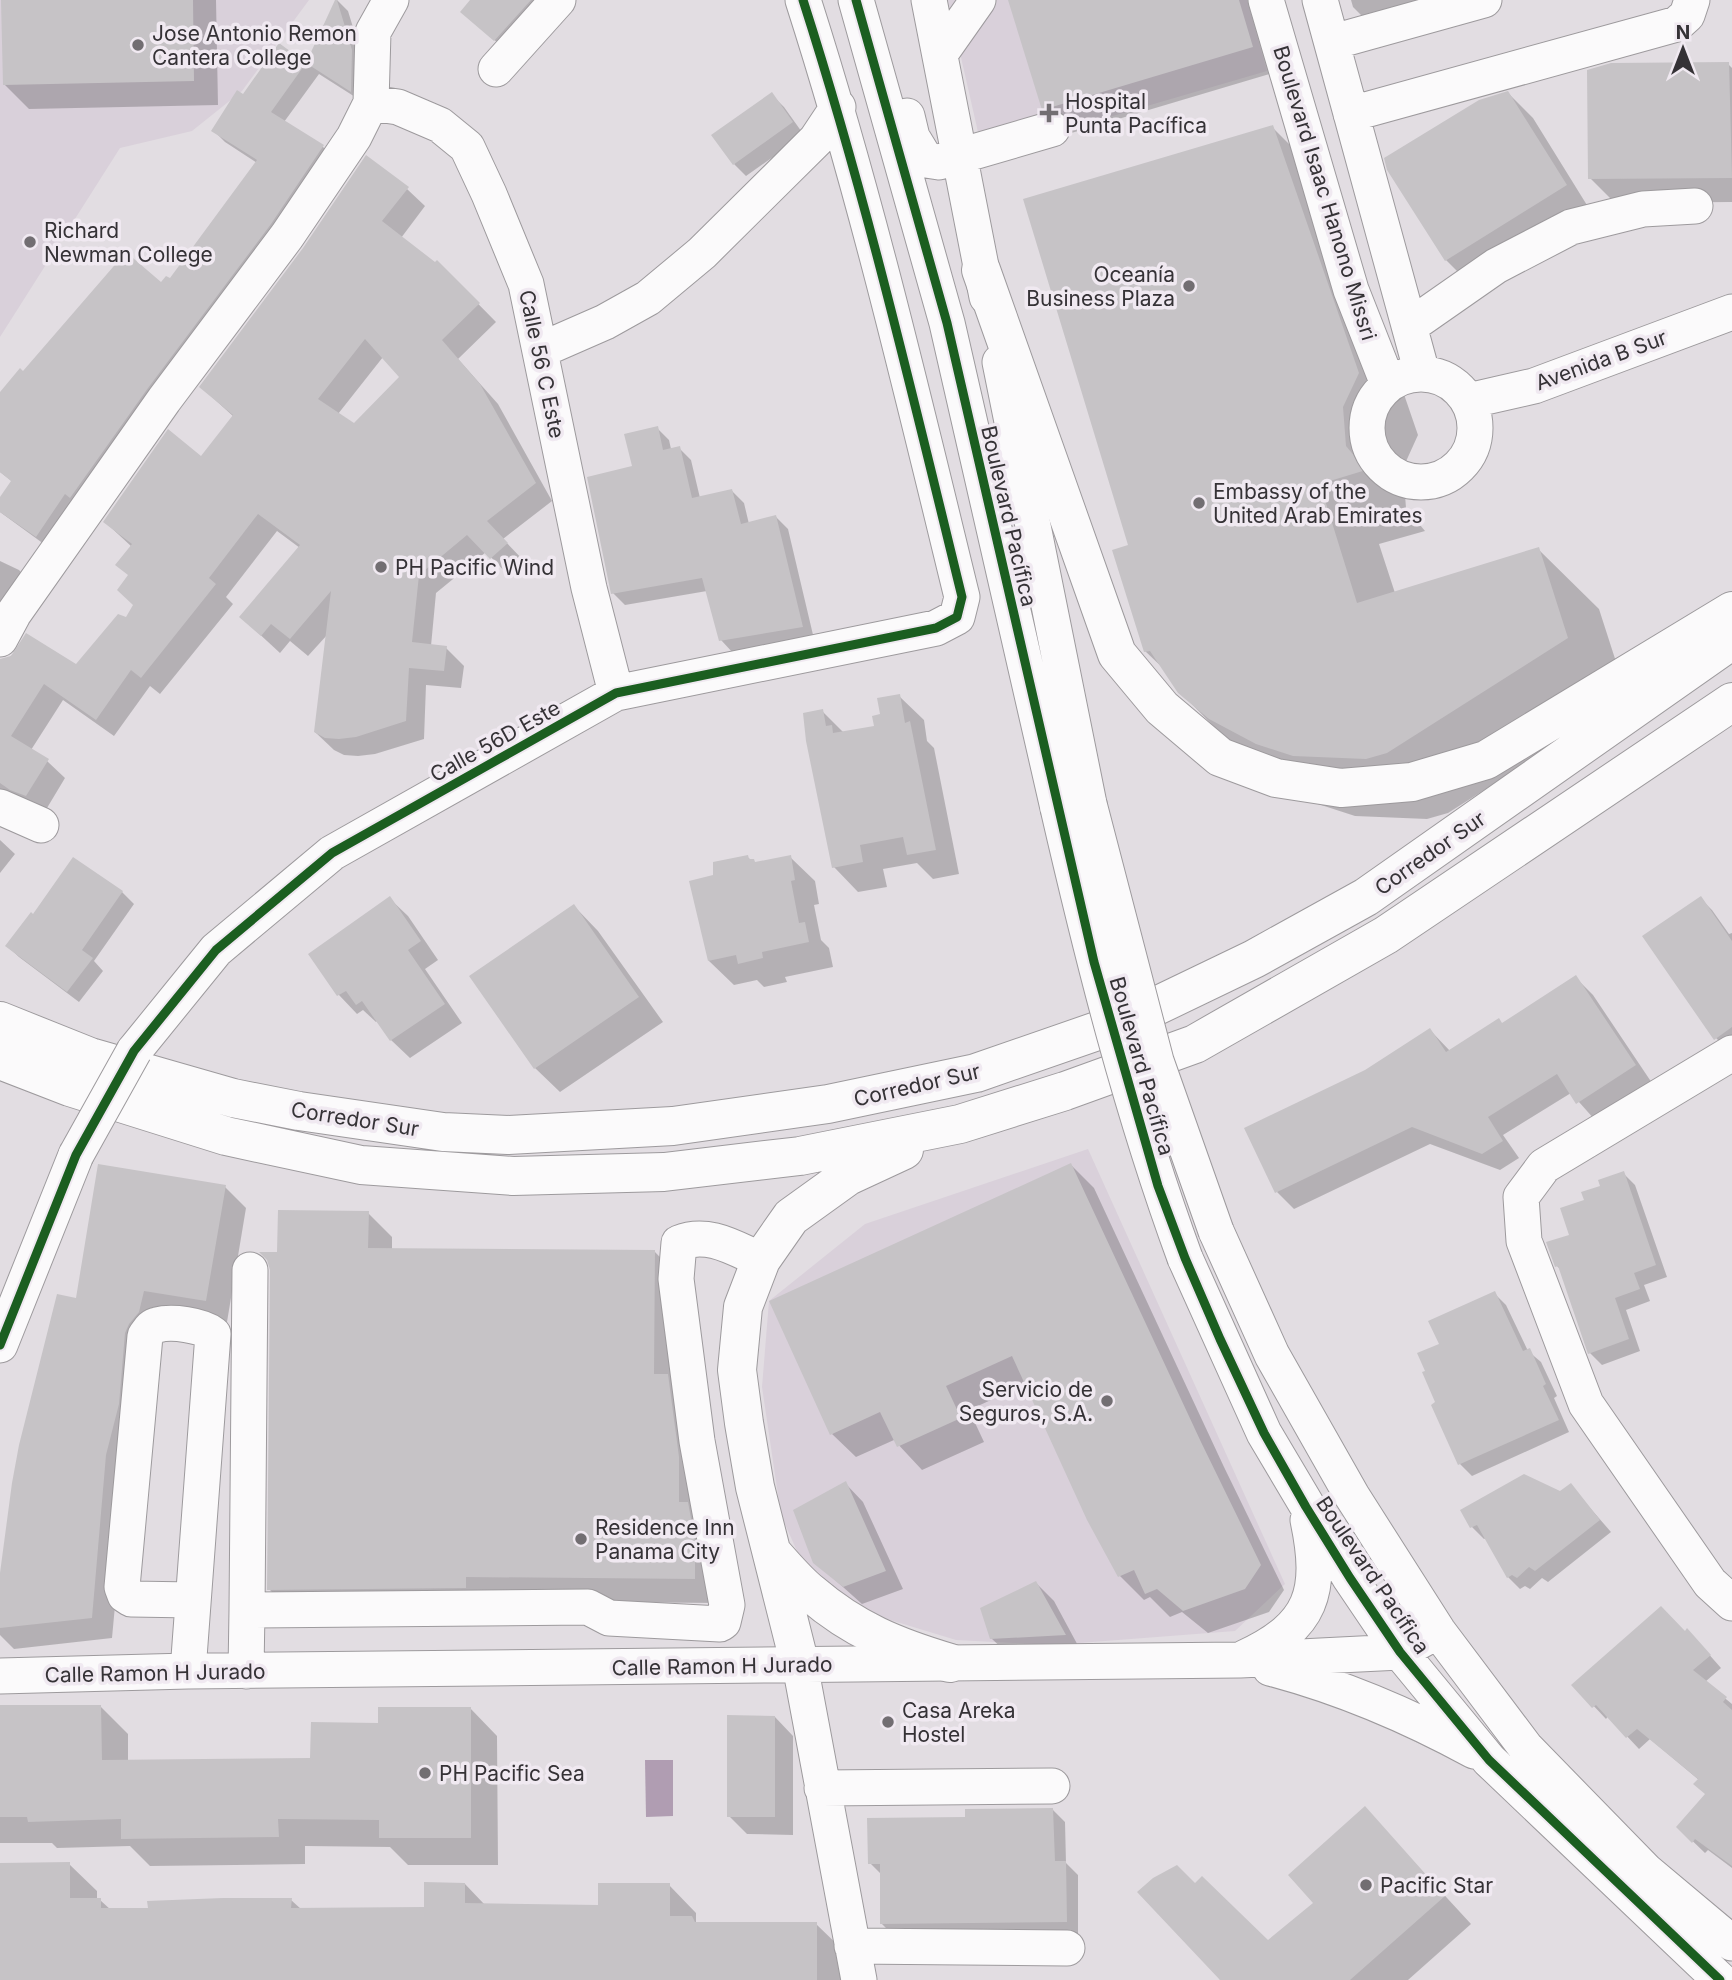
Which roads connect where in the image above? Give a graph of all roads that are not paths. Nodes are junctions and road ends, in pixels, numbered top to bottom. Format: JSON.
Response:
{"nodes":[{"id":1,"x":391,"y":0,"type":"edge"},
{"id":2,"x":558,"y":0,"type":"edge"},
{"id":3,"x":803,"y":0,"type":"edge"},
{"id":4,"x":929,"y":0,"type":"edge"},
{"id":5,"x":978,"y":0,"type":"edge"},
{"id":6,"x":1320,"y":0,"type":"edge"},
{"id":7,"x":1484,"y":0,"type":"edge"},
{"id":8,"x":1692,"y":0,"type":"edge"},
{"id":9,"x":1261,"y":9,"type":"edge"},
{"id":10,"x":859,"y":12,"type":"edge"},
{"id":11,"x":1333,"y":42,"type":"junction"},
{"id":12,"x":940,"y":54,"type":"junction"},
{"id":13,"x":496,"y":69,"type":"dead end"},
{"id":14,"x":371,"y":103,"type":"junction"},
{"id":15,"x":838,"y":107,"type":"junction"},
{"id":16,"x":1351,"y":114,"type":"junction"},
{"id":17,"x":1052,"y":129,"type":"dead end"},
{"id":18,"x":959,"y":157,"type":"junction"},
{"id":19,"x":1695,"y":206,"type":"dead end"},
{"id":20,"x":981,"y":270,"type":"junction"},
{"id":21,"x":1732,"y":312,"type":"edge"},
{"id":22,"x":1409,"y":326,"type":"junction"},
{"id":23,"x":541,"y":350,"type":"junction"},
{"id":24,"x":1422,"y":373,"type":"junction"},
{"id":25,"x":1388,"y":384,"type":"junction"},
{"id":26,"x":1468,"y":401,"type":"junction"},
{"id":27,"x":1732,"y":611,"type":"edge"},
{"id":28,"x":0,"y":639,"type":"edge"},
{"id":29,"x":1732,"y":640,"type":"edge"},
{"id":30,"x":616,"y":693,"type":"junction"},
{"id":31,"x":1732,"y":702,"type":"edge"},
{"id":32,"x":1732,"y":711,"type":"edge"},
{"id":33,"x":1673,"y":742,"type":"junction"},
{"id":34,"x":1074,"y":806,"type":"junction"},
{"id":35,"x":0,"y":807,"type":"edge"},
{"id":36,"x":41,"y":825,"type":"dead end"},
{"id":37,"x":0,"y":1021,"type":"edge"},
{"id":38,"x":1732,"y":1053,"type":"edge"},
{"id":39,"x":0,"y":1060,"type":"edge"},
{"id":40,"x":960,"y":1124,"type":"junction"},
{"id":41,"x":761,"y":1259,"type":"junction"},
{"id":42,"x":250,"y":1270,"type":"dead end"},
{"id":43,"x":0,"y":1345,"type":"edge"},
{"id":44,"x":1306,"y":1507,"type":"junction"},
{"id":45,"x":773,"y":1554,"type":"junction"},
{"id":46,"x":193,"y":1601,"type":"junction"},
{"id":47,"x":1732,"y":1603,"type":"edge"},
{"id":48,"x":247,"y":1610,"type":"junction"},
{"id":49,"x":609,"y":1618,"type":"junction"},
{"id":50,"x":1438,"y":1631,"type":"junction"},
{"id":51,"x":1400,"y":1652,"type":"junction"},
{"id":52,"x":1240,"y":1660,"type":"junction"},
{"id":53,"x":950,"y":1663,"type":"junction"},
{"id":54,"x":800,"y":1665,"type":"junction"},
{"id":55,"x":628,"y":1668,"type":"junction"},
{"id":56,"x":188,"y":1671,"type":"junction"},
{"id":57,"x":246,"y":1671,"type":"junction"},
{"id":58,"x":0,"y":1676,"type":"edge"},
{"id":59,"x":1489,"y":1759,"type":"junction"},
{"id":60,"x":1052,"y":1786,"type":"dead end"},
{"id":61,"x":822,"y":1788,"type":"junction"},
{"id":62,"x":1732,"y":1943,"type":"edge"},
{"id":63,"x":1067,"y":1948,"type":"dead end"},
{"id":64,"x":855,"y":1963,"type":"edge"},
{"id":65,"x":1718,"y":1979,"type":"edge"}],
"edges":[{"from":1,"to":14,"type":"street"},
{"from":2,"to":13,"type":"street"},
{"from":3,"to":15,"type":"street"},
{"from":4,"to":12,"type":"street","name":"Boulevard Pacífica"},
{"from":5,"to":12,"type":"street"},
{"from":6,"to":11,"type":"street","name":"Boulevard Isaac Hanono Missri"},
{"from":7,"to":11,"type":"street"},
{"from":8,"to":16,"type":"street"},
{"from":9,"to":25,"type":"street","name":"Boulevard Isaac Hanono Missri"},
{"from":10,"to":18,"type":"street"},
{"from":10,"to":34,"type":"street","name":"Boulevard Pacífica"},
{"from":11,"to":16,"type":"street","name":"Boulevard Isaac Hanono Missri"},
{"from":12,"to":18,"type":"street","name":"Boulevard Pacífica"},
{"from":14,"to":23,"type":"street","name":"Calle 56 C Este"},
{"from":14,"to":28,"type":"street"},
{"from":15,"to":23,"type":"street"},
{"from":15,"to":30,"type":"street","name":"Calle 56D Este"},
{"from":16,"to":22,"type":"street","name":"Boulevard Isaac Hanono Missri"},
{"from":17,"to":18,"type":"street"},
{"from":18,"to":20,"type":"street","name":"Boulevard Pacífica"},
{"from":19,"to":22,"type":"street"},
{"from":20,"to":27,"type":"highway"},
{"from":20,"to":34,"type":"street","name":"Boulevard Pacífica"},
{"from":21,"to":26,"type":"street","name":"Avenida B Sur"},
{"from":22,"to":24,"type":"street","name":"Boulevard Isaac Hanono Missri"},
{"from":23,"to":30,"type":"street","name":"Calle 56 C Este"},
{"from":24,"to":25,"type":"street"},
{"from":24,"to":26,"type":"street"},
{"from":25,"to":26,"type":"street"},
{"from":29,"to":37,"type":"highway","name":"Corredor Sur"},
{"from":30,"to":43,"type":"street","name":"Calle 56D Este","bridge":true},
{"from":31,"to":33,"type":"highway","name":"Corredor Sur"},
{"from":32,"to":33,"type":"highway"},
{"from":33,"to":40,"type":"highway","name":"Corredor Sur"},
{"from":34,"to":44,"type":"street","name":"Boulevard Pacífica","bridge":true},
{"from":34,"to":50,"type":"street","name":"Boulevard Pacífica","bridge":true},
{"from":35,"to":36,"type":"street"},
{"from":38,"to":47,"type":"street"},
{"from":39,"to":40,"type":"highway","name":"Corredor Sur"},
{"from":40,"to":41,"type":"highway"},
{"from":41,"to":45,"type":"highway"},
{"from":41,"to":49,"type":"street"},
{"from":42,"to":48,"type":"street"},
{"from":44,"to":51,"type":"street","name":"Boulevard Pacífica"},
{"from":44,"to":52,"type":"street"},
{"from":45,"to":53,"type":"highway"},
{"from":45,"to":54,"type":"highway"},
{"from":46,"to":46,"type":"street"},
{"from":46,"to":56,"type":"street"},
{"from":48,"to":49,"type":"street"},
{"from":48,"to":57,"type":"street"},
{"from":49,"to":55,"type":"street"},
{"from":50,"to":51,"type":"street","name":"Calle Ramon H Jurado"},
{"from":50,"to":62,"type":"street","name":"Boulevard Pacífica"},
{"from":51,"to":52,"type":"street","name":"Calle Ramon H Jurado"},
{"from":51,"to":59,"type":"street","name":"Boulevard Pacífica"},
{"from":52,"to":53,"type":"street","name":"Calle Ramon H Jurado"},
{"from":52,"to":59,"type":"street"},
{"from":53,"to":54,"type":"street","name":"Calle Ramon H Jurado"},
{"from":54,"to":55,"type":"street","name":"Calle Ramon H Jurado"},
{"from":54,"to":61,"type":"street"},
{"from":55,"to":57,"type":"street","name":"Calle Ramon H Jurado"},
{"from":56,"to":57,"type":"street","name":"Calle Ramon H Jurado"},
{"from":56,"to":58,"type":"street","name":"Calle Ramon H Jurado"},
{"from":59,"to":65,"type":"street","name":"Boulevard Pacífica"},
{"from":60,"to":61,"type":"street"},
{"from":61,"to":64,"type":"street"},
{"from":63,"to":64,"type":"street"}]}
